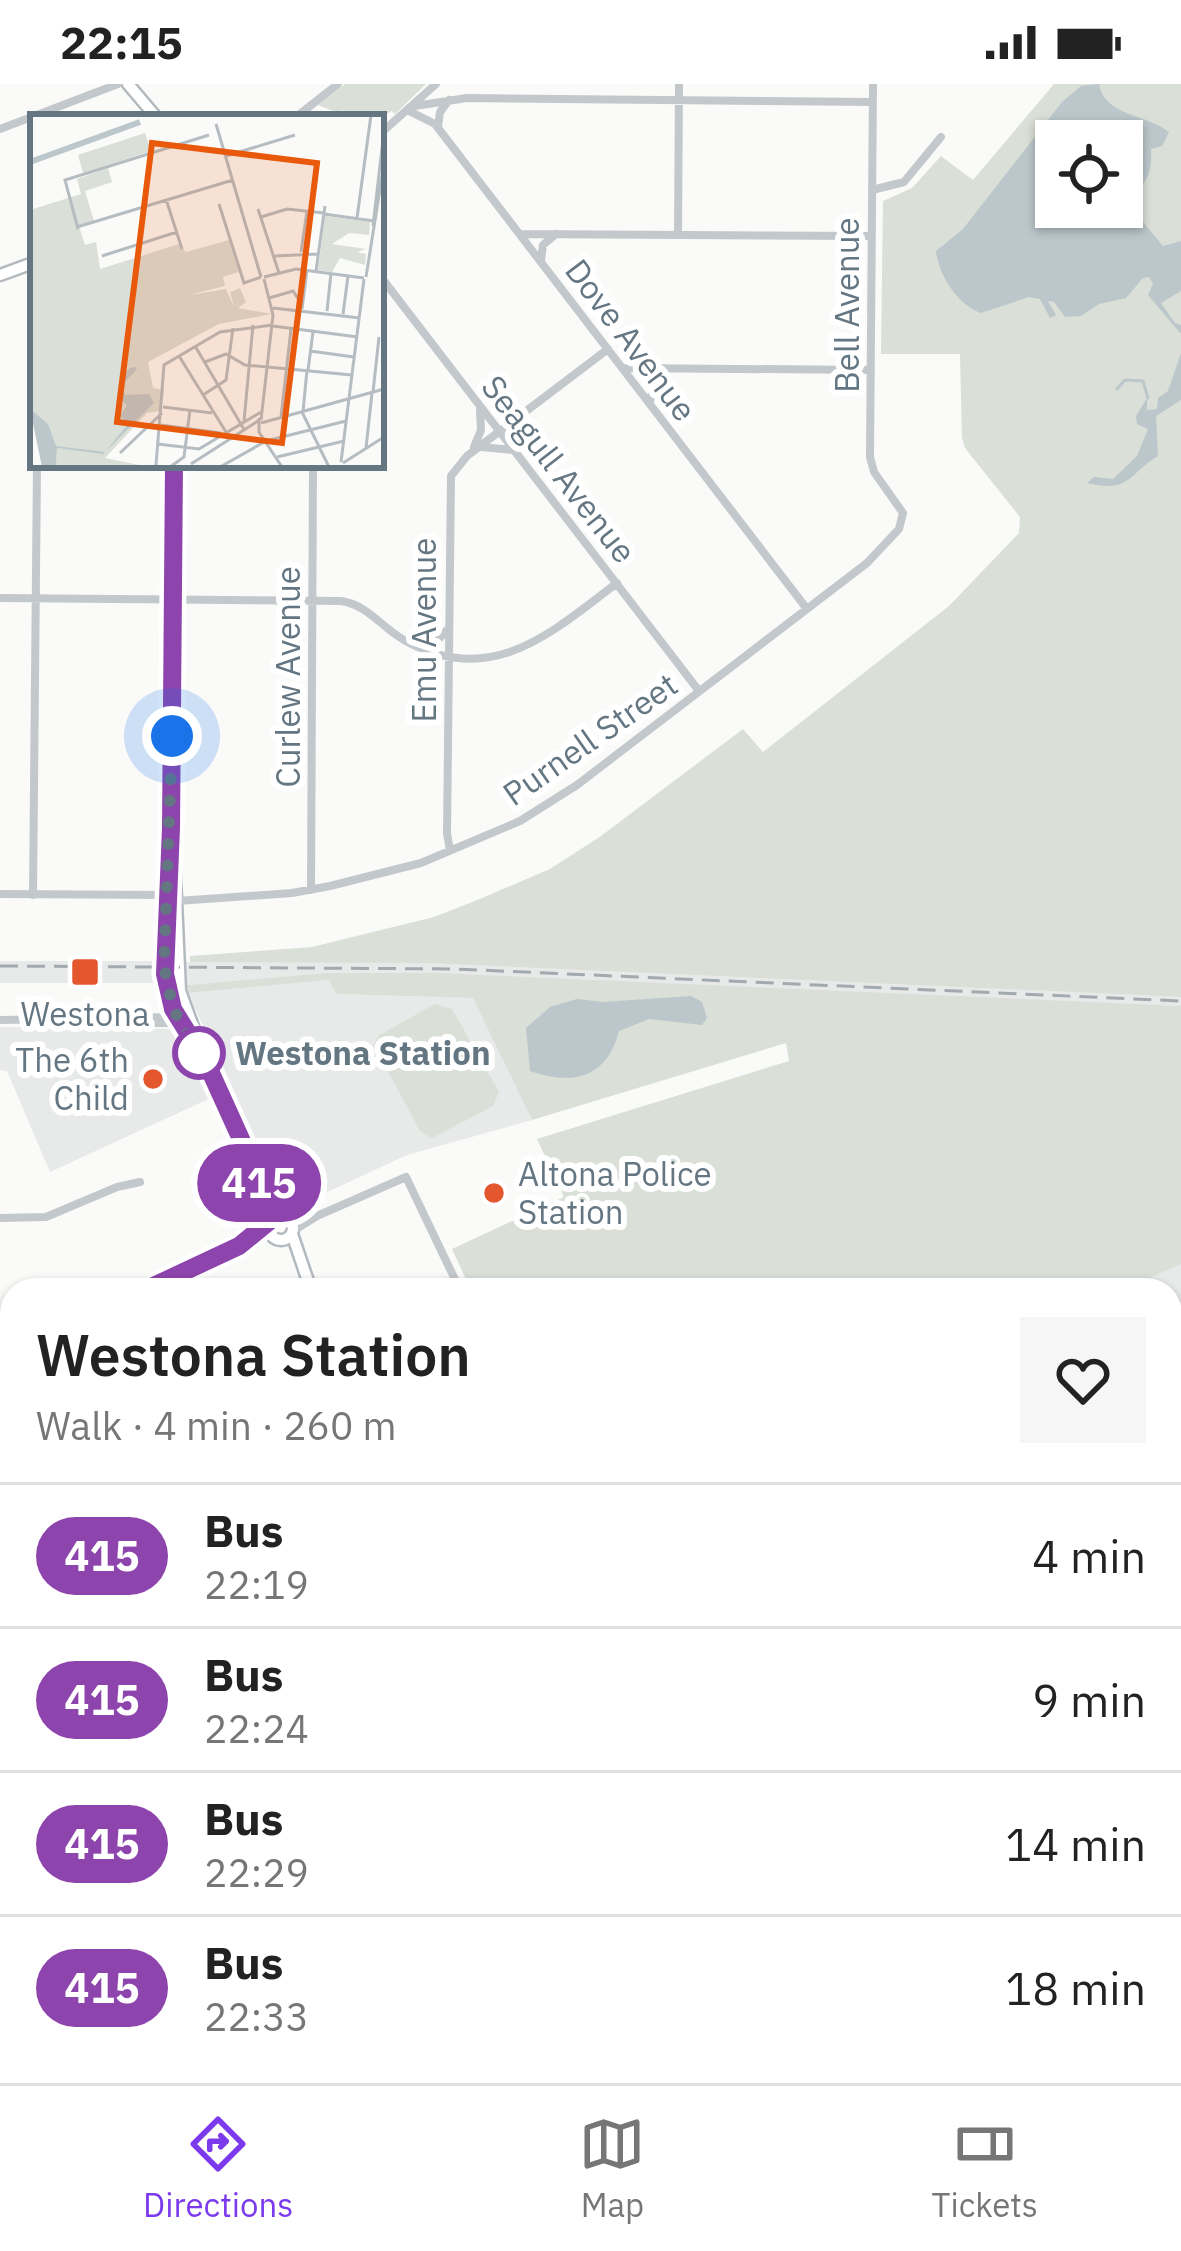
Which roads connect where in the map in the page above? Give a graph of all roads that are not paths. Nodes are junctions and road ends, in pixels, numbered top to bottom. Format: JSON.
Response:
{"nodes":[{"id":1,"x":118,"y":84,"type":"edge"},
{"id":2,"x":128,"y":84,"type":"edge"},
{"id":3,"x":338,"y":84,"type":"edge"},
{"id":4,"x":436,"y":84,"type":"edge"},
{"id":5,"x":679,"y":84,"type":"edge"},
{"id":6,"x":873,"y":84,"type":"edge"},
{"id":7,"x":455,"y":87,"type":"dead end"},
{"id":8,"x":467,"y":98,"type":"junction"},
{"id":9,"x":451,"y":99,"type":"junction"},
{"id":10,"x":678,"y":100,"type":"junction"},
{"id":11,"x":872,"y":102,"type":"junction"},
{"id":12,"x":412,"y":109,"type":"junction"},
{"id":13,"x":38,"y":114,"type":"edge"},
{"id":14,"x":153,"y":114,"type":"edge"},
{"id":15,"x":300,"y":114,"type":"edge"},
{"id":16,"x":30,"y":117,"type":"edge"},
{"id":17,"x":438,"y":127,"type":"junction"},
{"id":18,"x":0,"y":128,"type":"edge"},
{"id":19,"x":384,"y":131,"type":"edge"},
{"id":20,"x":941,"y":136,"type":"dead end"},
{"id":21,"x":872,"y":190,"type":"junction"},
{"id":22,"x":519,"y":234,"type":"junction"},
{"id":23,"x":557,"y":234,"type":"junction"},
{"id":24,"x":678,"y":234,"type":"junction"},
{"id":25,"x":871,"y":236,"type":"junction"},
{"id":26,"x":541,"y":262,"type":"junction"},
{"id":27,"x":30,"y":263,"type":"edge"},
{"id":28,"x":0,"y":275,"type":"edge"},
{"id":29,"x":384,"y":281,"type":"edge"},
{"id":30,"x":608,"y":349,"type":"junction"},
{"id":31,"x":623,"y":368,"type":"junction"},
{"id":32,"x":669,"y":368,"type":"junction"},
{"id":33,"x":871,"y":370,"type":"junction"},
{"id":34,"x":650,"y":404,"type":"junction"},
{"id":35,"x":479,"y":405,"type":"junction"},
{"id":36,"x":500,"y":431,"type":"junction"},
{"id":37,"x":515,"y":451,"type":"junction"},
{"id":38,"x":471,"y":452,"type":"junction"},
{"id":39,"x":37,"y":468,"type":"edge"},
{"id":40,"x":174,"y":468,"type":"edge"},
{"id":41,"x":313,"y":468,"type":"edge"},
{"id":42,"x":904,"y":517,"type":"joint"},
{"id":43,"x":617,"y":583,"type":"junction"},
{"id":44,"x":0,"y":598,"type":"edge"},
{"id":45,"x":36,"y":598,"type":"junction"},
{"id":46,"x":172,"y":599,"type":"junction"},
{"id":47,"x":312,"y":599,"type":"junction"},
{"id":48,"x":807,"y":609,"type":"junction"},
{"id":49,"x":448,"y":628,"type":"junction"},
{"id":50,"x":422,"y":648,"type":"junction"},
{"id":51,"x":448,"y":656,"type":"junction"},
{"id":52,"x":699,"y":691,"type":"junction"},
{"id":53,"x":450,"y":850,"type":"junction"},
{"id":54,"x":311,"y":890,"type":"junction"},
{"id":55,"x":0,"y":894,"type":"edge"},
{"id":56,"x":34,"y":895,"type":"junction"},
{"id":57,"x":171,"y":898,"type":"junction"},
{"id":58,"x":182,"y":1019,"type":"junction"},
{"id":59,"x":0,"y":1020,"type":"edge"},
{"id":60,"x":255,"y":1170,"type":"junction"},
{"id":61,"x":140,"y":1182,"type":"dead end"},
{"id":62,"x":0,"y":1218,"type":"edge"},
{"id":63,"x":271,"y":1221,"type":"junction"},
{"id":64,"x":290,"y":1225,"type":"junction"},
{"id":65,"x":276,"y":1239,"type":"junction"},
{"id":66,"x":239,"y":1246,"type":"junction"},
{"id":67,"x":183,"y":1278,"type":"edge"},
{"id":68,"x":303,"y":1278,"type":"edge"},
{"id":69,"x":307,"y":1278,"type":"edge"},
{"id":70,"x":454,"y":1278,"type":"edge"}],
"edges":[{"from":1,"to":13,"type":"street"},
{"from":2,"to":14,"type":"main road"},
{"from":3,"to":15,"type":"street"},
{"from":4,"to":12,"type":"street"},
{"from":5,"to":10,"type":"street"},
{"from":6,"to":11,"type":"street","name":"Bell Avenue"},
{"from":7,"to":8,"type":"street"},
{"from":8,"to":9,"type":"street"},
{"from":8,"to":10,"type":"street"},
{"from":9,"to":12,"type":"street"},
{"from":9,"to":17,"type":"street"},
{"from":10,"to":11,"type":"street"},
{"from":10,"to":24,"type":"street"},
{"from":11,"to":21,"type":"street","name":"Bell Avenue"},
{"from":12,"to":17,"type":"street","name":"Dove Avenue"},
{"from":12,"to":19,"type":"street"},
{"from":16,"to":18,"type":"street"},
{"from":17,"to":22,"type":"street","name":"Dove Avenue"},
{"from":20,"to":21,"type":"street"},
{"from":21,"to":25,"type":"street","name":"Bell Avenue"},
{"from":22,"to":23,"type":"street"},
{"from":22,"to":26,"type":"street","name":"Dove Avenue"},
{"from":23,"to":24,"type":"street"},
{"from":23,"to":26,"type":"street"},
{"from":24,"to":25,"type":"street"},
{"from":25,"to":33,"type":"street","name":"Bell Avenue"},
{"from":26,"to":30,"type":"street","name":"Dove Avenue"},
{"from":27,"to":28,"type":"main road"},
{"from":29,"to":35,"type":"street","name":"Seagull Avenue"},
{"from":30,"to":31,"type":"street","name":"Dove Avenue"},
{"from":30,"to":36,"type":"street"},
{"from":31,"to":32,"type":"street"},
{"from":31,"to":34,"type":"street","name":"Dove Avenue"},
{"from":32,"to":33,"type":"street"},
{"from":32,"to":34,"type":"street"},
{"from":33,"to":42,"type":"street","name":"Bell Avenue"},
{"from":34,"to":48,"type":"street","name":"Dove Avenue"},
{"from":35,"to":36,"type":"street","name":"Seagull Avenue"},
{"from":35,"to":38,"type":"street","name":"Emu Avenue"},
{"from":36,"to":37,"type":"street","name":"Seagull Avenue"},
{"from":36,"to":38,"type":"street"},
{"from":37,"to":38,"type":"street"},
{"from":37,"to":43,"type":"street","name":"Seagull Avenue"},
{"from":38,"to":49,"type":"street","name":"Emu Avenue"},
{"from":39,"to":45,"type":"street"},
{"from":40,"to":46,"type":"main road"},
{"from":41,"to":47,"type":"street","name":"Curlew Avenue"},
{"from":42,"to":48,"type":"street","name":"Purnell Street"},
{"from":43,"to":51,"type":"street"},
{"from":43,"to":52,"type":"street","name":"Seagull Avenue"},
{"from":44,"to":45,"type":"street"},
{"from":45,"to":46,"type":"street"},
{"from":45,"to":56,"type":"street"},
{"from":46,"to":47,"type":"street"},
{"from":46,"to":57,"type":"main road"},
{"from":47,"to":50,"type":"street"},
{"from":47,"to":54,"type":"street","name":"Curlew Avenue"},
{"from":48,"to":52,"type":"street","name":"Purnell Street"},
{"from":49,"to":50,"type":"street"},
{"from":49,"to":51,"type":"street","name":"Emu Avenue"},
{"from":50,"to":51,"type":"street"},
{"from":51,"to":53,"type":"street","name":"Emu Avenue"},
{"from":52,"to":53,"type":"street","name":"Purnell Street"},
{"from":53,"to":54,"type":"street","name":"Purnell Street"},
{"from":54,"to":57,"type":"street","name":"Purnell Street"},
{"from":55,"to":56,"type":"street","name":"Purnell Street"},
{"from":56,"to":57,"type":"street","name":"Purnell Street"},
{"from":57,"to":58,"type":"main road"},
{"from":58,"to":59,"type":"street"},
{"from":58,"to":60,"type":"main road"},
{"from":60,"to":63,"type":"main road"},
{"from":60,"to":64,"type":"main road"},
{"from":61,"to":62,"type":"street"},
{"from":63,"to":64,"type":"main road"},
{"from":63,"to":65,"type":"main road"},
{"from":63,"to":66,"type":"main road"},
{"from":64,"to":65,"type":"main road"},
{"from":64,"to":69,"type":"main road"},
{"from":64,"to":70,"type":"street"},
{"from":65,"to":66,"type":"main road"},
{"from":65,"to":68,"type":"main road"},
{"from":66,"to":67,"type":"main road"}]}
